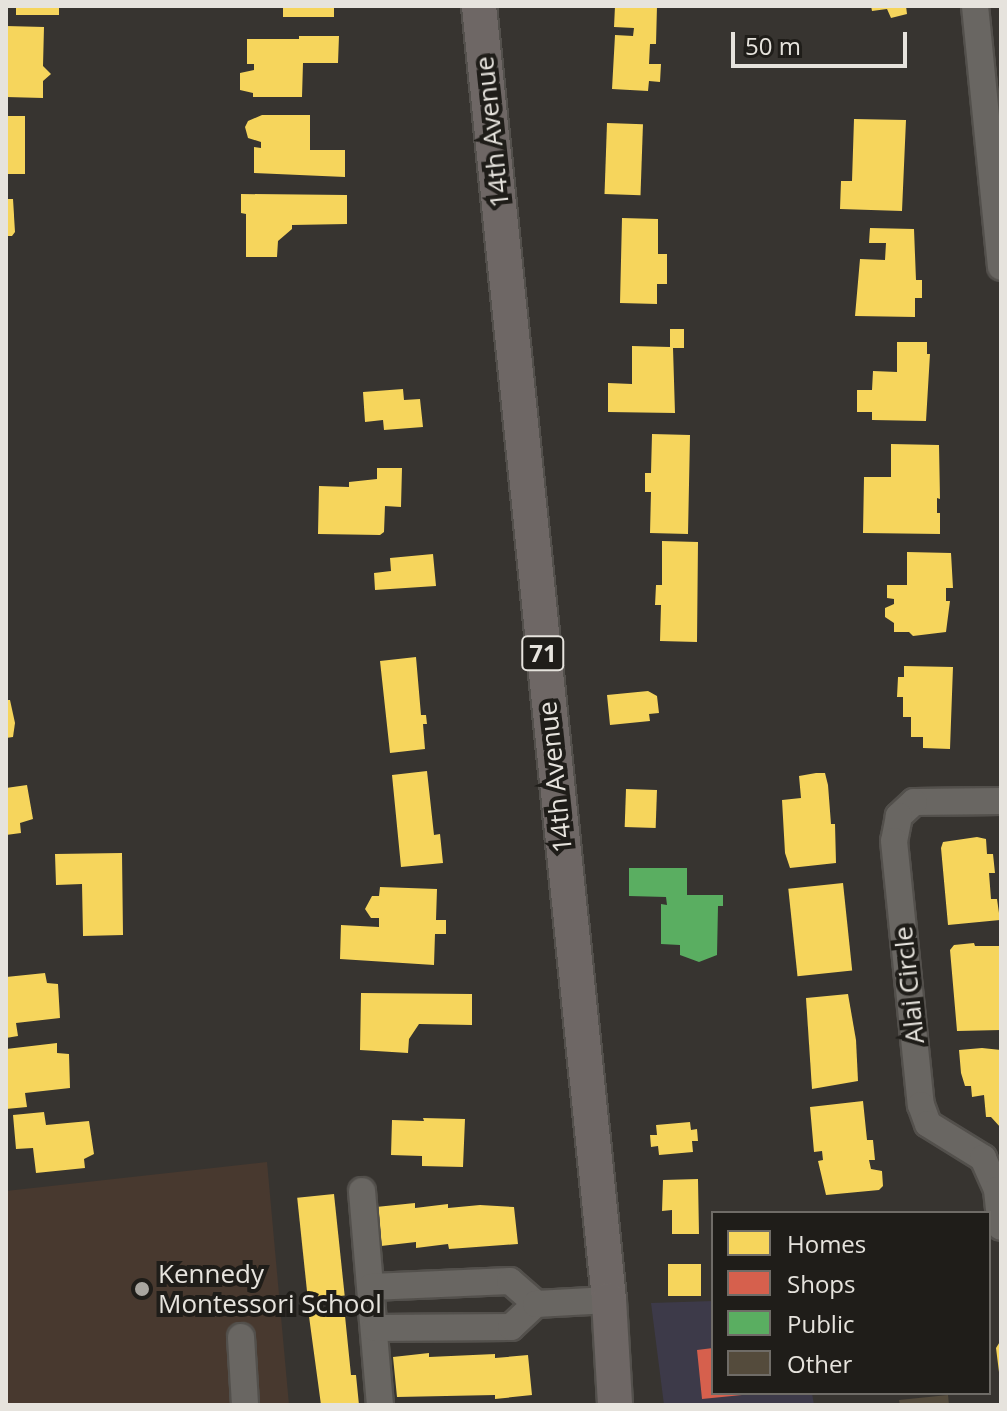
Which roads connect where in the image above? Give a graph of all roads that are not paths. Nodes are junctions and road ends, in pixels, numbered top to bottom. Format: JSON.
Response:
{"nodes":[{"id":1,"x":479,"y":6,"type":"edge"},
{"id":2,"x":975,"y":6,"type":"edge"},
{"id":3,"x":1001,"y":267,"type":"edge"},
{"id":4,"x":1001,"y":801,"type":"edge"},
{"id":5,"x":362,"y":1191,"type":"dead end"},
{"id":6,"x":1001,"y":1227,"type":"edge"},
{"id":7,"x":371,"y":1287,"type":"junction"},
{"id":8,"x":609,"y":1300,"type":"junction"},
{"id":9,"x":536,"y":1304,"type":"junction"},
{"id":10,"x":375,"y":1328,"type":"junction"},
{"id":11,"x":241,"y":1337,"type":"dead end"},
{"id":12,"x":245,"y":1405,"type":"edge"},
{"id":13,"x":380,"y":1405,"type":"edge"},
{"id":14,"x":615,"y":1405,"type":"edge"}],
"edges":[{"from":1,"to":8,"type":"main road","name":"14th Avenue","number":"71"},
{"from":2,"to":3,"type":"street"},
{"from":4,"to":6,"type":"street","name":"Alai Circle"},
{"from":5,"to":7,"type":"street"},
{"from":7,"to":9,"type":"street"},
{"from":7,"to":10,"type":"street"},
{"from":8,"to":9,"type":"street"},
{"from":8,"to":14,"type":"main road","name":"14th Avenue","number":"71"},
{"from":9,"to":10,"type":"street"},
{"from":10,"to":13,"type":"street"},
{"from":11,"to":12,"type":"street"}]}
